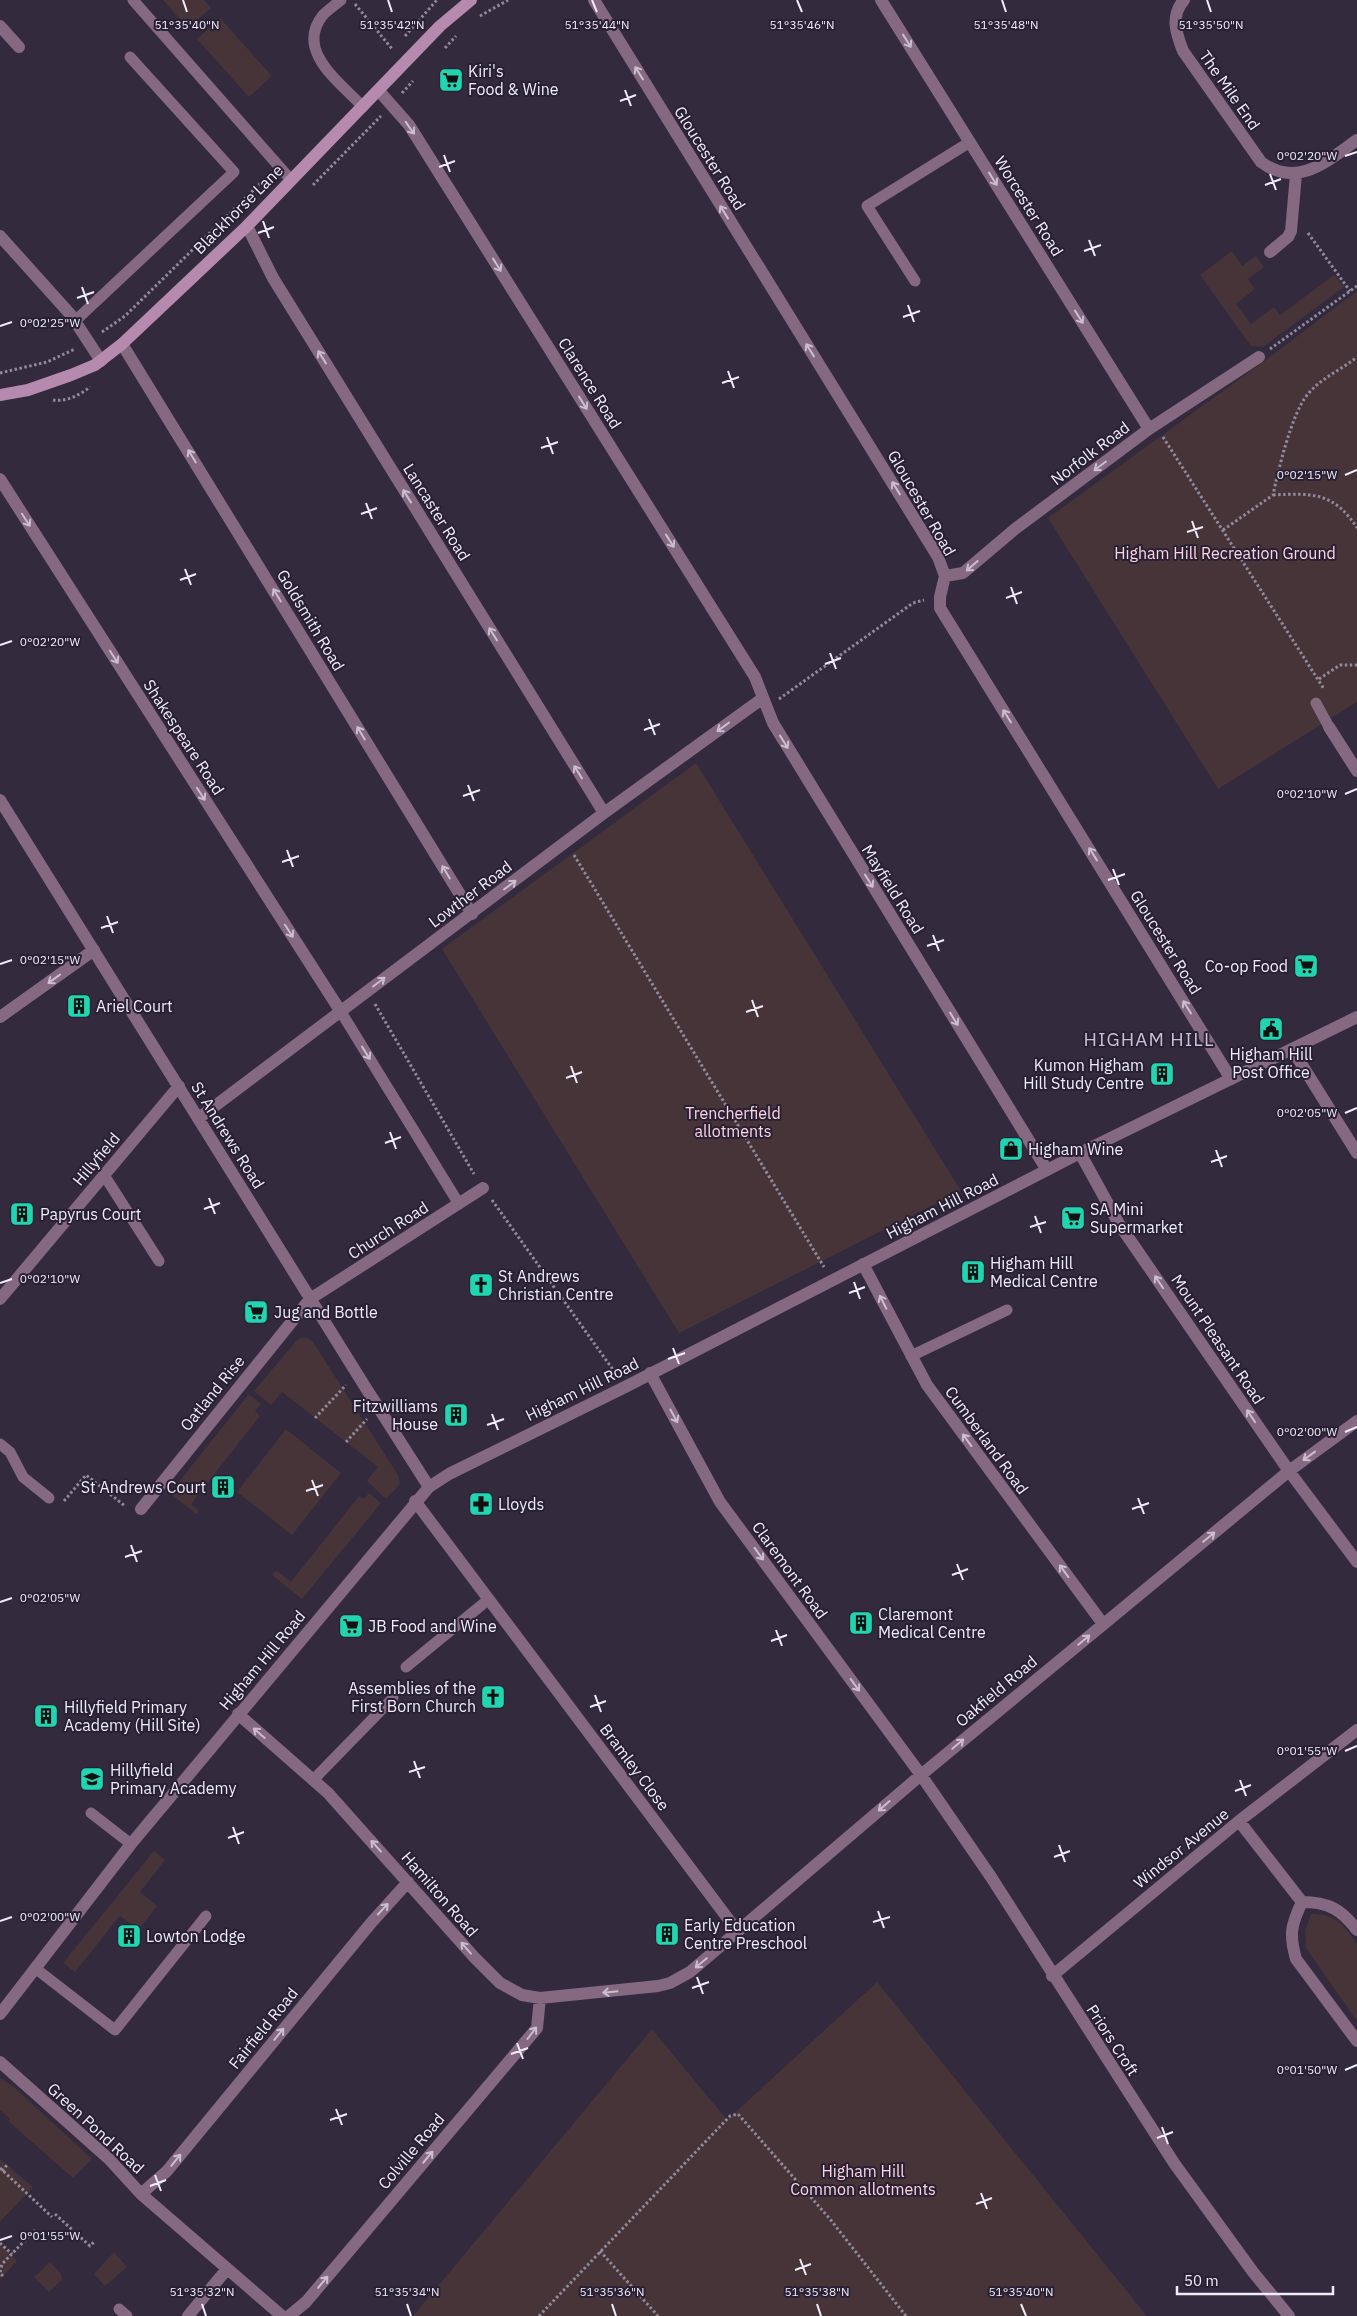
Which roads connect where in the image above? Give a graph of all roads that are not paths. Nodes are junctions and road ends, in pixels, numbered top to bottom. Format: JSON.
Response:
{"nodes":[{"id":1,"x":133,"y":0,"type":"edge"},
{"id":2,"x":341,"y":0,"type":"edge"},
{"id":3,"x":471,"y":0,"type":"edge"},
{"id":4,"x":594,"y":0,"type":"edge"},
{"id":5,"x":881,"y":0,"type":"edge"},
{"id":6,"x":1184,"y":0,"type":"edge"},
{"id":7,"x":0,"y":26,"type":"edge"},
{"id":8,"x":19,"y":47,"type":"dead end"},
{"id":9,"x":130,"y":57,"type":"dead end"},
{"id":10,"x":379,"y":90,"type":"junction"},
{"id":11,"x":363,"y":107,"type":"junction"},
{"id":12,"x":1357,"y":140,"type":"edge"},
{"id":13,"x":970,"y":142,"type":"junction"},
{"id":14,"x":1296,"y":174,"type":"junction"},
{"id":15,"x":291,"y":180,"type":"junction"},
{"id":16,"x":247,"y":226,"type":"junction"},
{"id":17,"x":0,"y":236,"type":"edge"},
{"id":18,"x":1270,"y":252,"type":"dead end"},
{"id":19,"x":914,"y":281,"type":"dead end"},
{"id":20,"x":75,"y":321,"type":"junction"},
{"id":21,"x":122,"y":344,"type":"junction"},
{"id":22,"x":1259,"y":357,"type":"road end"},
{"id":23,"x":101,"y":361,"type":"junction"},
{"id":24,"x":0,"y":395,"type":"edge"},
{"id":25,"x":1149,"y":433,"type":"junction"},
{"id":26,"x":0,"y":479,"type":"edge"},
{"id":27,"x":945,"y":576,"type":"junction"},
{"id":28,"x":764,"y":703,"type":"junction"},
{"id":29,"x":1316,"y":703,"type":"dead end"},
{"id":30,"x":1329,"y":726,"type":"joint"},
{"id":31,"x":1357,"y":770,"type":"edge"},
{"id":32,"x":0,"y":800,"type":"edge"},
{"id":33,"x":604,"y":814,"type":"junction"},
{"id":34,"x":472,"y":914,"type":"junction"},
{"id":35,"x":94,"y":950,"type":"junction"},
{"id":36,"x":341,"y":1012,"type":"junction"},
{"id":37,"x":0,"y":1017,"type":"edge"},
{"id":38,"x":1357,"y":1017,"type":"edge"},
{"id":39,"x":1292,"y":1049,"type":"junction"},
{"id":40,"x":1232,"y":1079,"type":"junction"},
{"id":41,"x":179,"y":1086,"type":"junction"},
{"id":42,"x":199,"y":1118,"type":"junction"},
{"id":43,"x":1080,"y":1153,"type":"junction"},
{"id":44,"x":1357,"y":1153,"type":"edge"},
{"id":45,"x":1047,"y":1170,"type":"junction"},
{"id":46,"x":104,"y":1175,"type":"junction"},
{"id":47,"x":483,"y":1188,"type":"dead end"},
{"id":48,"x":458,"y":1204,"type":"junction"},
{"id":49,"x":159,"y":1261,"type":"dead end"},
{"id":50,"x":864,"y":1264,"type":"junction"},
{"id":51,"x":0,"y":1299,"type":"edge"},
{"id":52,"x":310,"y":1299,"type":"junction"},
{"id":53,"x":1007,"y":1310,"type":"dead end"},
{"id":54,"x":911,"y":1356,"type":"junction"},
{"id":55,"x":650,"y":1374,"type":"junction"},
{"id":56,"x":1357,"y":1421,"type":"edge"},
{"id":57,"x":0,"y":1444,"type":"edge"},
{"id":58,"x":1289,"y":1471,"type":"junction"},
{"id":59,"x":429,"y":1487,"type":"junction"},
{"id":60,"x":49,"y":1498,"type":"road end"},
{"id":61,"x":415,"y":1501,"type":"junction"},
{"id":62,"x":141,"y":1509,"type":"road end"},
{"id":63,"x":1357,"y":1562,"type":"edge"},
{"id":64,"x":489,"y":1600,"type":"junction"},
{"id":65,"x":1103,"y":1624,"type":"junction"},
{"id":66,"x":406,"y":1667,"type":"dead end"},
{"id":67,"x":393,"y":1698,"type":"dead end"},
{"id":68,"x":238,"y":1714,"type":"junction"},
{"id":69,"x":1357,"y":1730,"type":"edge"},
{"id":70,"x":921,"y":1775,"type":"junction"},
{"id":71,"x":313,"y":1780,"type":"junction"},
{"id":72,"x":91,"y":1813,"type":"dead end"},
{"id":73,"x":1239,"y":1821,"type":"junction"},
{"id":74,"x":130,"y":1844,"type":"junction"},
{"id":75,"x":408,"y":1882,"type":"junction"},
{"id":76,"x":1302,"y":1902,"type":"junction"},
{"id":77,"x":206,"y":1916,"type":"dead end"},
{"id":78,"x":1357,"y":1930,"type":"edge"},
{"id":79,"x":738,"y":1932,"type":"junction"},
{"id":80,"x":35,"y":1968,"type":"junction"},
{"id":81,"x":1052,"y":1976,"type":"junction"},
{"id":82,"x":658,"y":1986,"type":"joint"},
{"id":83,"x":540,"y":1998,"type":"junction"},
{"id":84,"x":0,"y":2014,"type":"edge"},
{"id":85,"x":1357,"y":2041,"type":"edge"},
{"id":86,"x":0,"y":2062,"type":"edge"},
{"id":87,"x":141,"y":2194,"type":"junction"},
{"id":88,"x":227,"y":2269,"type":"junction"},
{"id":89,"x":188,"y":2316,"type":"edge"},
{"id":90,"x":282,"y":2316,"type":"edge"},
{"id":91,"x":289,"y":2316,"type":"edge"},
{"id":92,"x":1289,"y":2316,"type":"edge"}],
"edges":[{"from":1,"to":15,"type":"lane"},
{"from":2,"to":11,"type":"lane"},
{"from":3,"to":10,"type":"main road","name":"Blackhorse Lane"},
{"from":27,"to":4,"type":"street","name":"Gloucester Road","one_way":true},
{"from":5,"to":13,"type":"street","name":"Worcester Road","one_way":true},
{"from":6,"to":14,"type":"street","name":"The Mile End"},
{"from":7,"to":8,"type":"street"},
{"from":9,"to":20,"type":"lane"},
{"from":10,"to":11,"type":"main road","name":"Blackhorse Lane"},
{"from":10,"to":28,"type":"street","name":"Clarence Road","one_way":true},
{"from":11,"to":15,"type":"main road","name":"Blackhorse Lane"},
{"from":12,"to":14,"type":"street"},
{"from":13,"to":19,"type":"lane"},
{"from":13,"to":25,"type":"street","name":"Worcester Road","one_way":true},
{"from":14,"to":18,"type":"street"},
{"from":15,"to":16,"type":"main road","name":"Blackhorse Lane"},
{"from":16,"to":21,"type":"main road","name":"Blackhorse Lane"},
{"from":33,"to":16,"type":"street","name":"Lancaster Road","one_way":true},
{"from":17,"to":20,"type":"street"},
{"from":20,"to":23,"type":"street"},
{"from":21,"to":23,"type":"main road","name":"Blackhorse Lane"},
{"from":34,"to":21,"type":"street","name":"Goldsmith Road","one_way":true},
{"from":22,"to":25,"type":"street","name":"Norfolk Road"},
{"from":23,"to":24,"type":"main road","name":"Blackhorse Lane"},
{"from":25,"to":27,"type":"street","name":"Norfolk Road","one_way":true},
{"from":26,"to":36,"type":"street","name":"Shakespeare Road","one_way":true},
{"from":40,"to":27,"type":"street","name":"Gloucester Road","one_way":true},
{"from":28,"to":33,"type":"street","name":"Lowther Road","one_way":true},
{"from":28,"to":45,"type":"street","name":"Mayfield Road","one_way":true},
{"from":29,"to":30,"type":"lane"},
{"from":30,"to":31,"type":"street"},
{"from":32,"to":35,"type":"street","name":"St Andrews Road"},
{"from":34,"to":33,"type":"street","name":"Lowther Road","one_way":true},
{"from":36,"to":34,"type":"street","name":"Lowther Road","one_way":true},
{"from":35,"to":37,"type":"street","one_way":true},
{"from":35,"to":41,"type":"street","name":"St Andrews Road"},
{"from":36,"to":42,"type":"street","name":"Lowther Road"},
{"from":36,"to":48,"type":"lane","one_way":true},
{"from":38,"to":39,"type":"street","name":"Higham Hill Road"},
{"from":39,"to":40,"type":"street","name":"Higham Hill Road"},
{"from":39,"to":44,"type":"street"},
{"from":40,"to":43,"type":"street","name":"Higham Hill Road"},
{"from":41,"to":42,"type":"street","name":"St Andrews Road"},
{"from":41,"to":46,"type":"street","name":"Hillyfield"},
{"from":42,"to":52,"type":"street","name":"St Andrews Road"},
{"from":43,"to":45,"type":"street","name":"Higham Hill Road"},
{"from":58,"to":43,"type":"street","name":"Mount Pleasant Road","one_way":true},
{"from":45,"to":50,"type":"street","name":"Higham Hill Road"},
{"from":46,"to":49,"type":"lane"},
{"from":46,"to":51,"type":"street","name":"Hillyfield"},
{"from":47,"to":48,"type":"street","name":"Church Road"},
{"from":48,"to":52,"type":"street","name":"Church Road"},
{"from":54,"to":50,"type":"street","name":"Cumberland Road","one_way":true},
{"from":50,"to":55,"type":"street","name":"Higham Hill Road"},
{"from":52,"to":59,"type":"street","name":"St Andrews Road"},
{"from":52,"to":62,"type":"street","name":"Oatland Rise"},
{"from":53,"to":54,"type":"lane"},
{"from":65,"to":54,"type":"street","name":"Cumberland Road","one_way":true},
{"from":55,"to":59,"type":"street","name":"Higham Hill Road"},
{"from":55,"to":70,"type":"street","name":"Claremont Road","one_way":true},
{"from":56,"to":58,"type":"street","name":"Oakfield Road","one_way":true},
{"from":57,"to":60,"type":"lane"},
{"from":58,"to":63,"type":"street","name":"Mount Pleasant Road"},
{"from":65,"to":58,"type":"street","name":"Oakfield Road","one_way":true},
{"from":59,"to":61,"type":"street","name":"Higham Hill Road"},
{"from":61,"to":64,"type":"street","name":"Bramley Close"},
{"from":61,"to":68,"type":"street","name":"Higham Hill Road"},
{"from":64,"to":66,"type":"lane"},
{"from":64,"to":79,"type":"street","name":"Bramley Close"},
{"from":70,"to":65,"type":"street","name":"Oakfield Road","one_way":true},
{"from":67,"to":71,"type":"lane"},
{"from":71,"to":68,"type":"street","name":"Hamilton Road","one_way":true},
{"from":68,"to":74,"type":"street","name":"Higham Hill Road"},
{"from":69,"to":73,"type":"street","name":"Windsor Avenue"},
{"from":70,"to":79,"type":"street","name":"Oakfield Road","one_way":true},
{"from":70,"to":81,"type":"street","name":"Priors Croft"},
{"from":75,"to":71,"type":"street","name":"Hamilton Road","one_way":true},
{"from":72,"to":74,"type":"lane"},
{"from":73,"to":76,"type":"street"},
{"from":73,"to":81,"type":"street","name":"Windsor Avenue"},
{"from":74,"to":80,"type":"street","name":"Higham Hill Road"},
{"from":83,"to":75,"type":"street","name":"Hamilton Road","one_way":true},
{"from":87,"to":75,"type":"street","name":"Fairfield Road","one_way":true},
{"from":76,"to":78,"type":"street"},
{"from":76,"to":85,"type":"street"},
{"from":77,"to":80,"type":"lane"},
{"from":79,"to":82,"type":"street","name":"Oakfield Road","one_way":true},
{"from":80,"to":84,"type":"street","name":"Higham Hill Road"},
{"from":81,"to":92,"type":"street","name":"Priors Croft"},
{"from":82,"to":83,"type":"street","name":"Hamilton Road","one_way":true},
{"from":91,"to":83,"type":"street","name":"Colville Road","one_way":true},
{"from":86,"to":87,"type":"street","name":"Green Pond Road"},
{"from":87,"to":88,"type":"street","name":"Green Pond Road"},
{"from":88,"to":89,"type":"street"},
{"from":88,"to":90,"type":"street","name":"Green Pond Road"}]}
